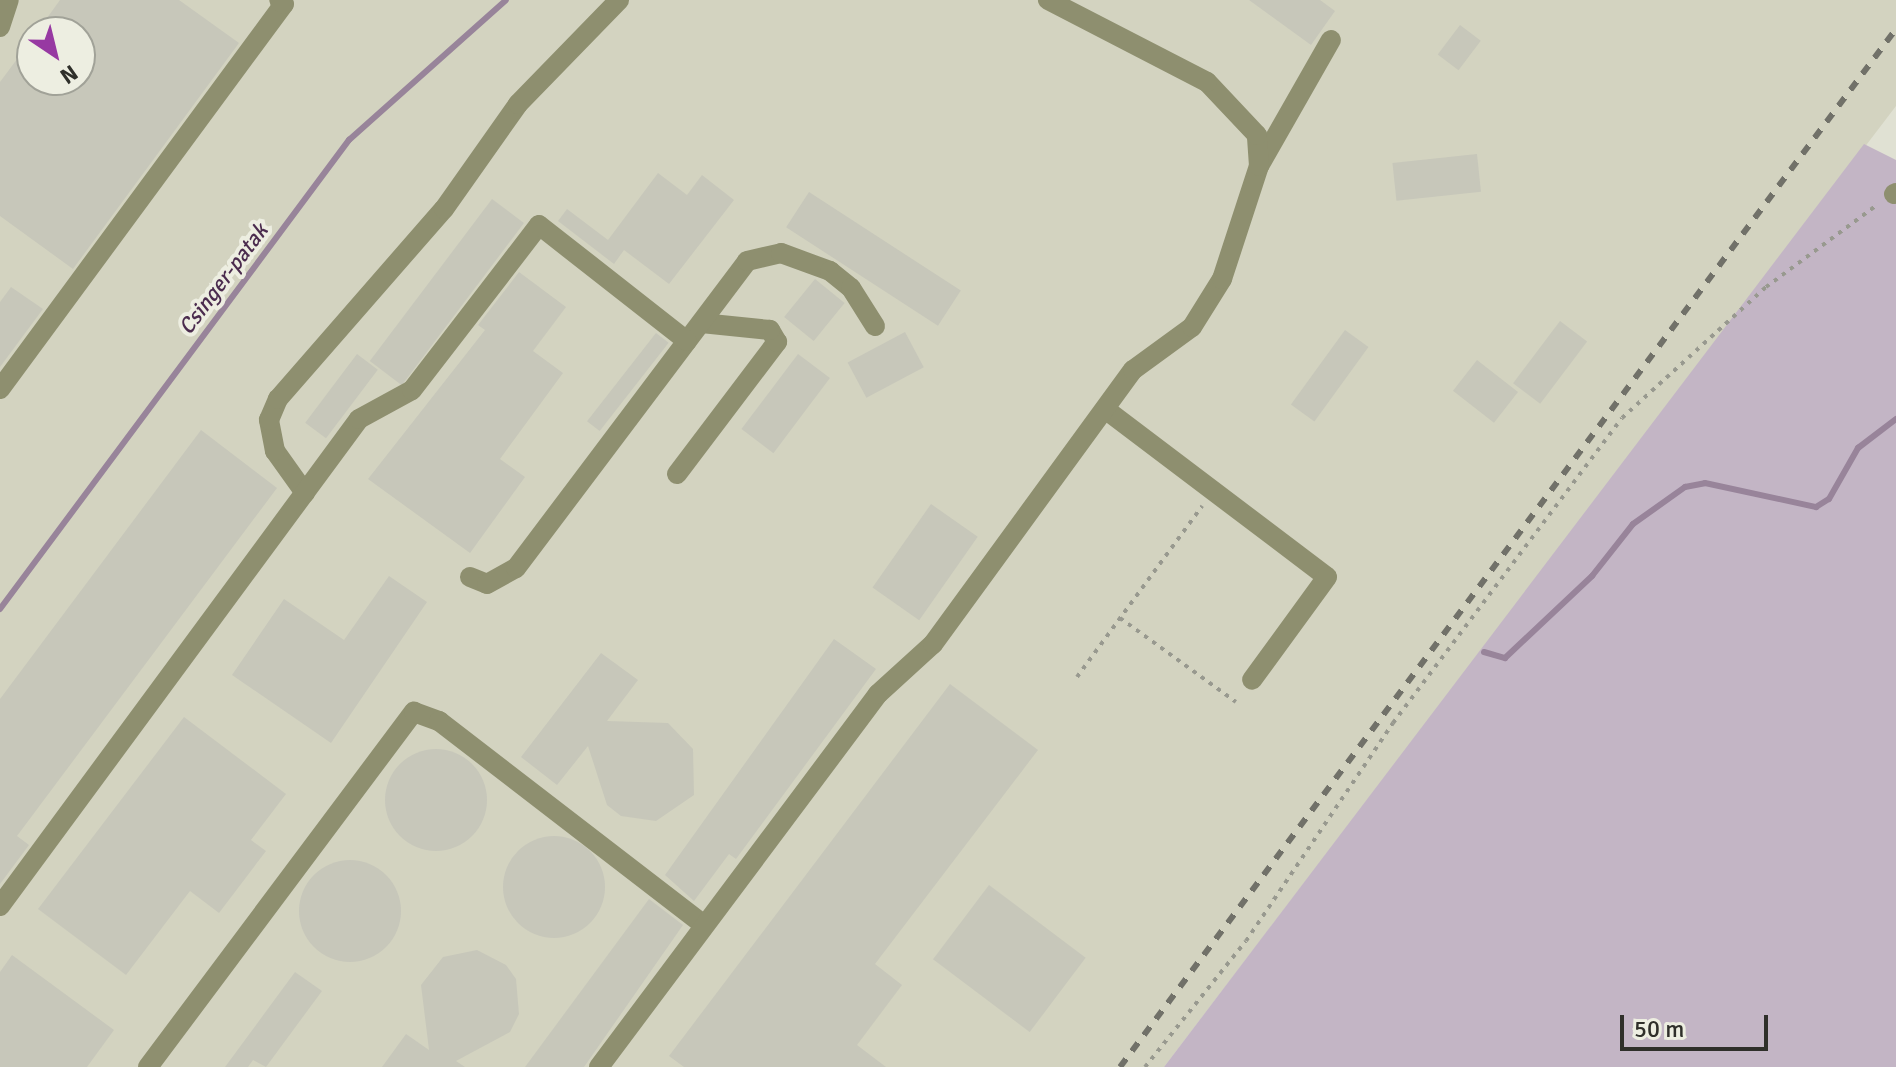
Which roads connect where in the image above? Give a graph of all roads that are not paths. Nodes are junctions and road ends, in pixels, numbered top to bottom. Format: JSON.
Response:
{"nodes":[{"id":1,"x":9,"y":0,"type":"edge"},
{"id":2,"x":279,"y":0,"type":"edge"},
{"id":3,"x":619,"y":0,"type":"edge"},
{"id":4,"x":1048,"y":0,"type":"edge"},
{"id":5,"x":0,"y":27,"type":"edge"},
{"id":6,"x":1331,"y":40,"type":"dead end"},
{"id":7,"x":1259,"y":166,"type":"junction"},
{"id":8,"x":701,"y":323,"type":"junction"},
{"id":9,"x":875,"y":326,"type":"dead end"},
{"id":10,"x":687,"y":341,"type":"junction"},
{"id":11,"x":0,"y":389,"type":"edge"},
{"id":12,"x":1105,"y":409,"type":"junction"},
{"id":13,"x":677,"y":474,"type":"dead end"},
{"id":14,"x":305,"y":493,"type":"junction"},
{"id":15,"x":470,"y":577,"type":"dead end"},
{"id":16,"x":1252,"y":680,"type":"dead end"},
{"id":17,"x":0,"y":906,"type":"edge"},
{"id":18,"x":704,"y":925,"type":"junction"},
{"id":19,"x":148,"y":1067,"type":"edge"},
{"id":20,"x":599,"y":1067,"type":"edge"}],
"edges":[{"from":1,"to":5,"type":"street"},
{"from":2,"to":11,"type":"street"},
{"from":3,"to":14,"type":"street"},
{"from":4,"to":7,"type":"street"},
{"from":6,"to":7,"type":"street"},
{"from":7,"to":12,"type":"street"},
{"from":8,"to":9,"type":"street"},
{"from":8,"to":10,"type":"street"},
{"from":8,"to":13,"type":"street"},
{"from":10,"to":14,"type":"street"},
{"from":10,"to":15,"type":"street"},
{"from":12,"to":16,"type":"street"},
{"from":12,"to":18,"type":"street"},
{"from":14,"to":17,"type":"street"},
{"from":18,"to":19,"type":"street"},
{"from":18,"to":20,"type":"street"}]}
